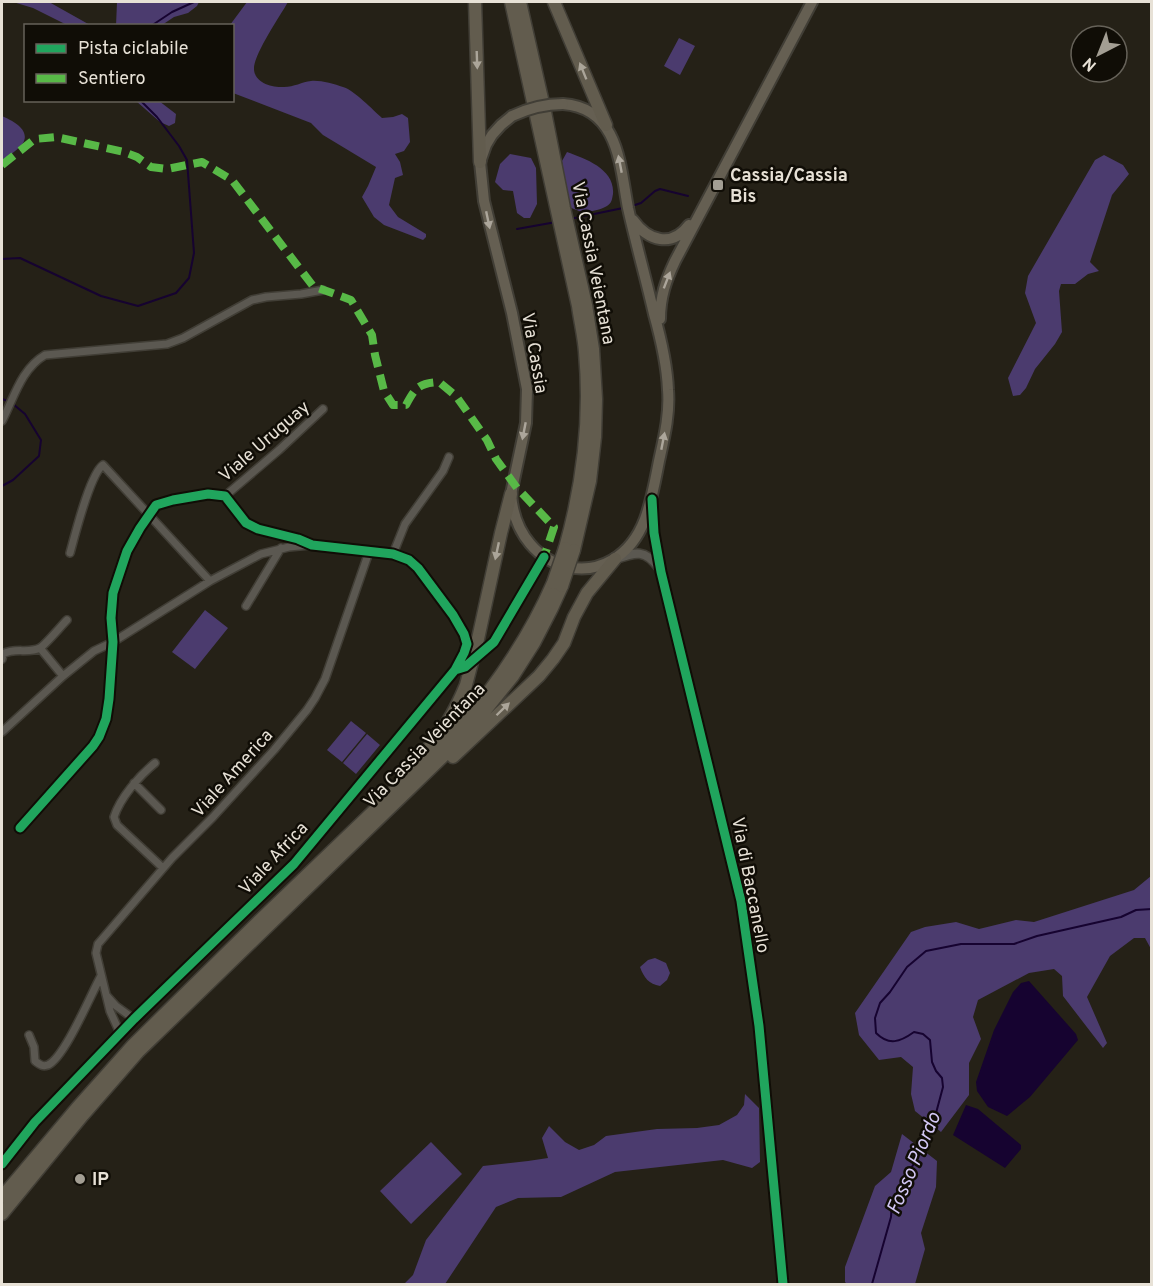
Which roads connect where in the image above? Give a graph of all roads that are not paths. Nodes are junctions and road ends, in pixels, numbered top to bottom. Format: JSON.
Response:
{"nodes":[{"id":1,"x":475,"y":2,"type":"edge"},
{"id":2,"x":511,"y":2,"type":"edge"},
{"id":3,"x":520,"y":2,"type":"edge"},
{"id":4,"x":554,"y":2,"type":"edge"},
{"id":5,"x":812,"y":2,"type":"edge"},
{"id":6,"x":606,"y":125,"type":"junction"},
{"id":7,"x":480,"y":162,"type":"junction"},
{"id":8,"x":560,"y":209,"type":"junction"},
{"id":9,"x":629,"y":210,"type":"junction"},
{"id":10,"x":699,"y":214,"type":"junction"},
{"id":11,"x":323,"y":290,"type":"dead end"},
{"id":12,"x":660,"y":337,"type":"junction"},
{"id":13,"x":323,"y":409,"type":"dead end"},
{"id":14,"x":2,"y":421,"type":"edge"},
{"id":15,"x":449,"y":457,"type":"dead end"},
{"id":16,"x":511,"y":494,"type":"junction"},
{"id":17,"x":225,"y":496,"type":"junction"},
{"id":18,"x":652,"y":498,"type":"junction"},
{"id":19,"x":149,"y":515,"type":"junction"},
{"id":20,"x":312,"y":545,"type":"junction"},
{"id":21,"x":281,"y":548,"type":"junction"},
{"id":22,"x":369,"y":552,"type":"junction"},
{"id":23,"x":70,"y":553,"type":"dead end"},
{"id":24,"x":393,"y":554,"type":"junction"},
{"id":25,"x":544,"y":558,"type":"junction"},
{"id":26,"x":615,"y":559,"type":"junction"},
{"id":27,"x":661,"y":572,"type":"junction"},
{"id":28,"x":210,"y":581,"type":"junction"},
{"id":29,"x":246,"y":606,"type":"dead end"},
{"id":30,"x":67,"y":620,"type":"dead end"},
{"id":31,"x":112,"y":642,"type":"junction"},
{"id":32,"x":40,"y":648,"type":"junction"},
{"id":33,"x":2,"y":659,"type":"edge"},
{"id":34,"x":455,"y":670,"type":"junction"},
{"id":35,"x":63,"y":676,"type":"junction"},
{"id":36,"x":2,"y":732,"type":"edge"},
{"id":37,"x":154,"y":763,"type":"dead end"},
{"id":38,"x":134,"y":783,"type":"junction"},
{"id":39,"x":393,"y":799,"type":"junction"},
{"id":40,"x":161,"y":810,"type":"dead end"},
{"id":41,"x":371,"y":820,"type":"junction"},
{"id":42,"x":20,"y":828,"type":"dead end"},
{"id":43,"x":163,"y":868,"type":"junction"},
{"id":44,"x":101,"y":976,"type":"junction"},
{"id":45,"x":106,"y":994,"type":"junction"},
{"id":46,"x":134,"y":1019,"type":"junction"},
{"id":47,"x":120,"y":1033,"type":"junction"},
{"id":48,"x":29,"y":1035,"type":"dead end"},
{"id":49,"x":2,"y":1164,"type":"edge"},
{"id":50,"x":2,"y":1197,"type":"edge"},
{"id":51,"x":2,"y":1214,"type":"edge"},
{"id":52,"x":783,"y":1284,"type":"edge"}],
"edges":[{"from":1,"to":7,"type":"highway","one_way":true},
{"from":2,"to":8,"type":"highway","name":"Via Cassia Veientana"},
{"from":3,"to":8,"type":"highway","name":"Via Cassia Veientana"},
{"from":6,"to":4,"type":"highway","one_way":true},
{"from":5,"to":10,"type":"main road"},
{"from":6,"to":7,"type":"main road","bridge":true},
{"from":9,"to":6,"type":"main road","one_way":true},
{"from":7,"to":16,"type":"main road","name":"Via Cassia","one_way":true},
{"from":8,"to":39,"type":"highway","name":"Via Cassia Veientana","bridge":true},
{"from":9,"to":10,"type":"main road"},
{"from":9,"to":12,"type":"main road"},
{"from":12,"to":10,"type":"main road","one_way":true},
{"from":11,"to":14,"type":"street"},
{"from":18,"to":12,"type":"main road","one_way":true},
{"from":13,"to":17,"type":"street","name":"Viale Uruguay"},
{"from":15,"to":24,"type":"street"},
{"from":16,"to":25,"type":"main road","name":"Via Cassia"},
{"from":16,"to":39,"type":"highway","one_way":true,"bridge":true},
{"from":17,"to":19,"type":"street"},
{"from":17,"to":20,"type":"street"},
{"from":18,"to":26,"type":"main road"},
{"from":18,"to":27,"type":"street","name":"Via di Baccanello"},
{"from":19,"to":23,"type":"street"},
{"from":19,"to":28,"type":"street"},
{"from":19,"to":31,"type":"street"},
{"from":20,"to":21,"type":"street"},
{"from":20,"to":22,"type":"street"},
{"from":21,"to":28,"type":"street"},
{"from":21,"to":29,"type":"street"},
{"from":22,"to":24,"type":"street"},
{"from":22,"to":43,"type":"street","name":"Viale America"},
{"from":24,"to":34,"type":"street"},
{"from":25,"to":26,"type":"main road","name":"Via Cassia"},
{"from":25,"to":34,"type":"street","name":"Viale Africa"},
{"from":26,"to":27,"type":"street"},
{"from":39,"to":26,"type":"highway","one_way":true},
{"from":27,"to":52,"type":"street","name":"Via di Baccanello"},
{"from":28,"to":31,"type":"street"},
{"from":30,"to":32,"type":"street"},
{"from":31,"to":35,"type":"street"},
{"from":31,"to":42,"type":"street"},
{"from":32,"to":33,"type":"street"},
{"from":32,"to":35,"type":"street"},
{"from":34,"to":46,"type":"street","name":"Viale Africa"},
{"from":35,"to":36,"type":"street"},
{"from":37,"to":38,"type":"street"},
{"from":38,"to":40,"type":"street"},
{"from":38,"to":43,"type":"street"},
{"from":39,"to":41,"type":"highway","name":"Via Cassia Veientana"},
{"from":41,"to":50,"type":"highway","name":"Via Cassia Veientana"},
{"from":41,"to":51,"type":"highway","name":"Via Cassia Veientana"},
{"from":43,"to":44,"type":"street","name":"Viale America"},
{"from":44,"to":45,"type":"street","name":"Viale America"},
{"from":44,"to":48,"type":"street"},
{"from":45,"to":46,"type":"street"},
{"from":45,"to":47,"type":"street","name":"Viale America"},
{"from":46,"to":47,"type":"street","name":"Viale Africa"},
{"from":47,"to":49,"type":"street","name":"Viale Africa"}]}
